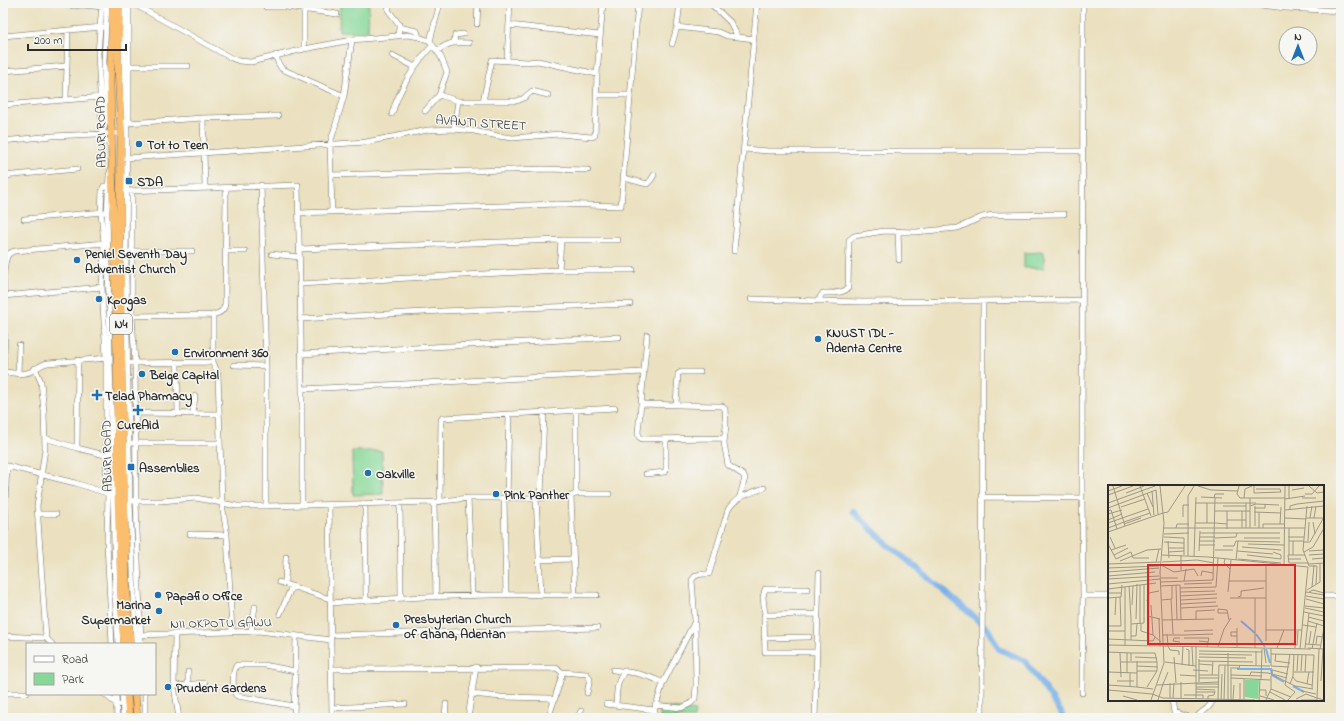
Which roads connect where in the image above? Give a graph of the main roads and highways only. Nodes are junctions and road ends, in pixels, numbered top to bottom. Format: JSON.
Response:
{"nodes":[{"id":1,"x":119,"y":3,"type":"edge"},
{"id":2,"x":106,"y":4,"type":"edge"},
{"id":3,"x":124,"y":45,"type":"road end"},
{"id":4,"x":118,"y":54,"type":"junction"},
{"id":5,"x":104,"y":73,"type":"road end"},
{"id":6,"x":110,"y":84,"type":"junction"},
{"id":7,"x":117,"y":133,"type":"junction"},
{"id":8,"x":124,"y":643,"type":"edge"},
{"id":9,"x":130,"y":643,"type":"edge"},
{"id":10,"x":127,"y":695,"type":"edge"},
{"id":11,"x":135,"y":695,"type":"edge"},
{"id":12,"x":129,"y":718,"type":"edge"},
{"id":13,"x":137,"y":718,"type":"edge"}],
"edges":[{"from":1,"to":4,"type":"highway","number":"N4"},
{"from":2,"to":6,"type":"highway","name":"ABURI ROAD","number":"N4"},
{"from":3,"to":4,"type":"highway"},
{"from":4,"to":7,"type":"highway","number":"N4"},
{"from":5,"to":6,"type":"highway"},
{"from":6,"to":7,"type":"highway","name":"ABURI ROAD","number":"N4"},
{"from":7,"to":8,"type":"highway","name":"ABURI ROAD","number":"N4"},
{"from":7,"to":9,"type":"highway","number":"N4"},
{"from":10,"to":12,"type":"highway"},
{"from":11,"to":13,"type":"highway"}]}
